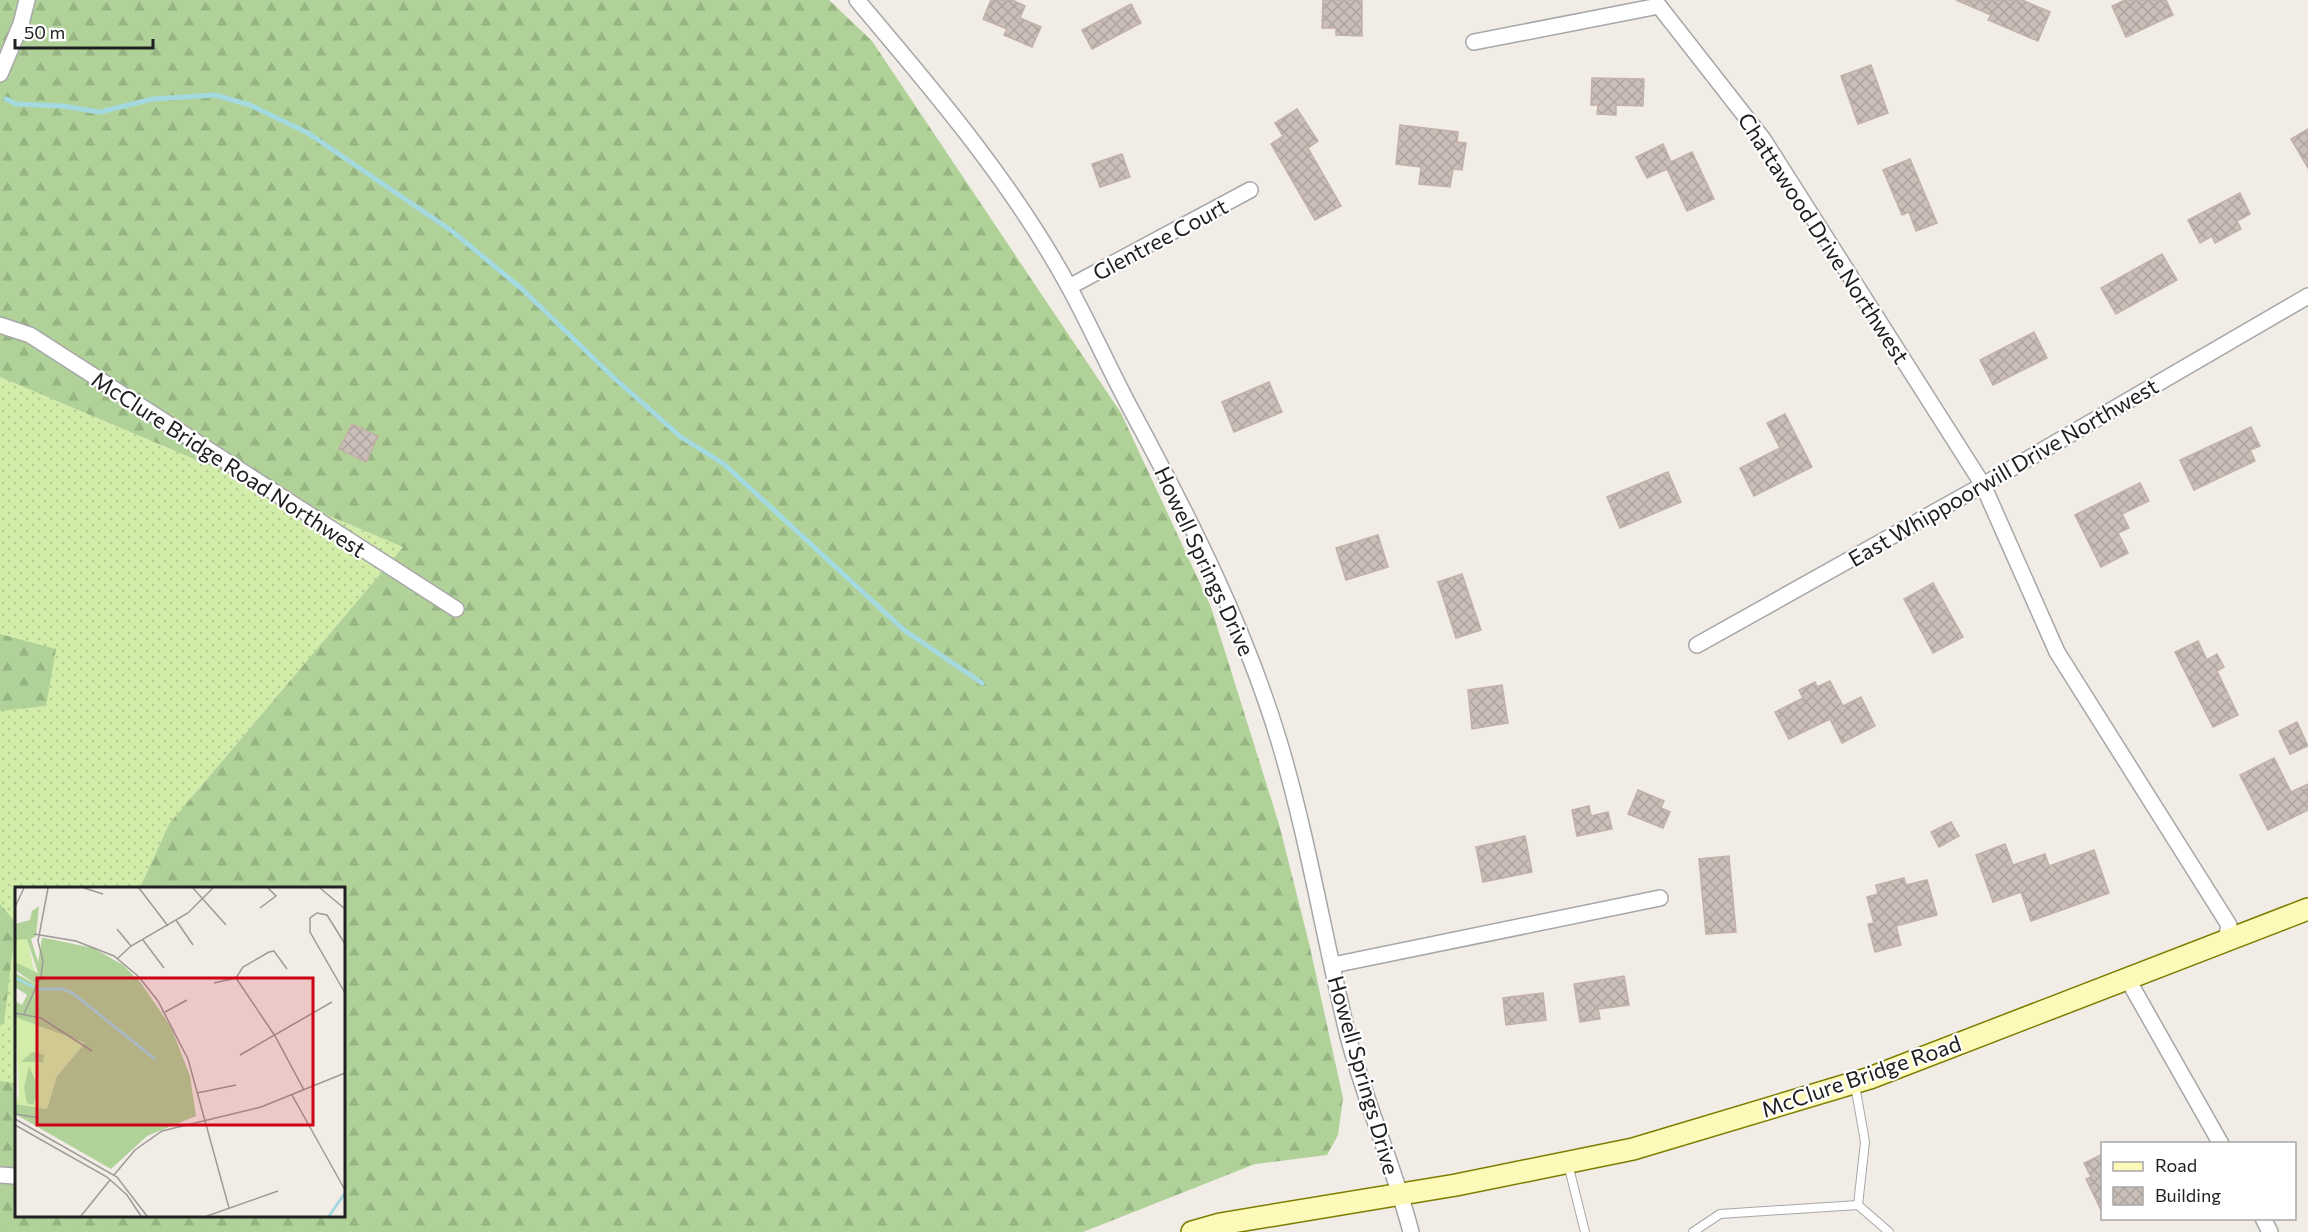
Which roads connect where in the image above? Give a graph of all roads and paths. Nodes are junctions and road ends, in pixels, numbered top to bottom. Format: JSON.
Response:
{"nodes":[{"id":1,"x":27,"y":0,"type":"edge"},
{"id":2,"x":857,"y":0,"type":"edge"},
{"id":3,"x":1661,"y":3,"type":"edge"},
{"id":4,"x":1474,"y":42,"type":"dead end"},
{"id":5,"x":0,"y":74,"type":"edge"},
{"id":6,"x":1250,"y":190,"type":"dead end"},
{"id":7,"x":1069,"y":287,"type":"junction"},
{"id":8,"x":2308,"y":296,"type":"edge"},
{"id":9,"x":0,"y":325,"type":"edge"},
{"id":10,"x":1983,"y":485,"type":"junction"},
{"id":11,"x":456,"y":609,"type":"dead end"},
{"id":12,"x":1697,"y":645,"type":"dead end"},
{"id":13,"x":1660,"y":898,"type":"dead end"},
{"id":14,"x":2308,"y":909,"type":"edge"},
{"id":15,"x":2226,"y":940,"type":"junction"},
{"id":16,"x":1333,"y":965,"type":"junction"},
{"id":17,"x":2127,"y":978,"type":"junction"},
{"id":18,"x":1854,"y":1083,"type":"junction"},
{"id":19,"x":2220,"y":1142,"type":"edge"},
{"id":20,"x":1567,"y":1162,"type":"junction"},
{"id":21,"x":1399,"y":1193,"type":"junction"},
{"id":22,"x":1858,"y":1205,"type":"junction"},
{"id":23,"x":1192,"y":1232,"type":"edge"},
{"id":24,"x":1411,"y":1232,"type":"edge"},
{"id":25,"x":1585,"y":1232,"type":"edge"},
{"id":26,"x":1693,"y":1232,"type":"edge"},
{"id":27,"x":1889,"y":1232,"type":"edge"}],
"edges":[{"from":1,"to":5,"type":"street"},
{"from":2,"to":7,"type":"street","name":"Howell Springs Drive"},
{"from":3,"to":4,"type":"street","name":"Chattawood Drive Northwest"},
{"from":3,"to":10,"type":"street","name":"Chattawood Drive Northwest"},
{"from":6,"to":7,"type":"street","name":"Glentree Court"},
{"from":7,"to":16,"type":"street","name":"Howell Springs Drive"},
{"from":8,"to":10,"type":"street","name":"East Whippoorwill Drive Northwest"},
{"from":9,"to":11,"type":"street","name":"McClure Bridge Road Northwest"},
{"from":10,"to":12,"type":"street","name":"East Whippoorwill Drive Northwest"},
{"from":10,"to":15,"type":"street","name":"Chattawood Drive Northwest"},
{"from":13,"to":16,"type":"street"},
{"from":14,"to":15,"type":"street","name":"McClure Bridge Road"},
{"from":15,"to":17,"type":"street","name":"McClure Bridge Road"},
{"from":16,"to":21,"type":"street","name":"Howell Springs Drive"},
{"from":17,"to":18,"type":"street","name":"McClure Bridge Road"},
{"from":17,"to":19,"type":"street"},
{"from":18,"to":20,"type":"street","name":"McClure Bridge Road"},
{"from":18,"to":22,"type":"lane"},
{"from":20,"to":21,"type":"street","name":"McClure Bridge Road"},
{"from":20,"to":25,"type":"lane"},
{"from":21,"to":23,"type":"street","name":"McClure Bridge Road"},
{"from":21,"to":24,"type":"street","name":"Howell Springs Drive"},
{"from":22,"to":26,"type":"lane"},
{"from":22,"to":27,"type":"lane"}]}
